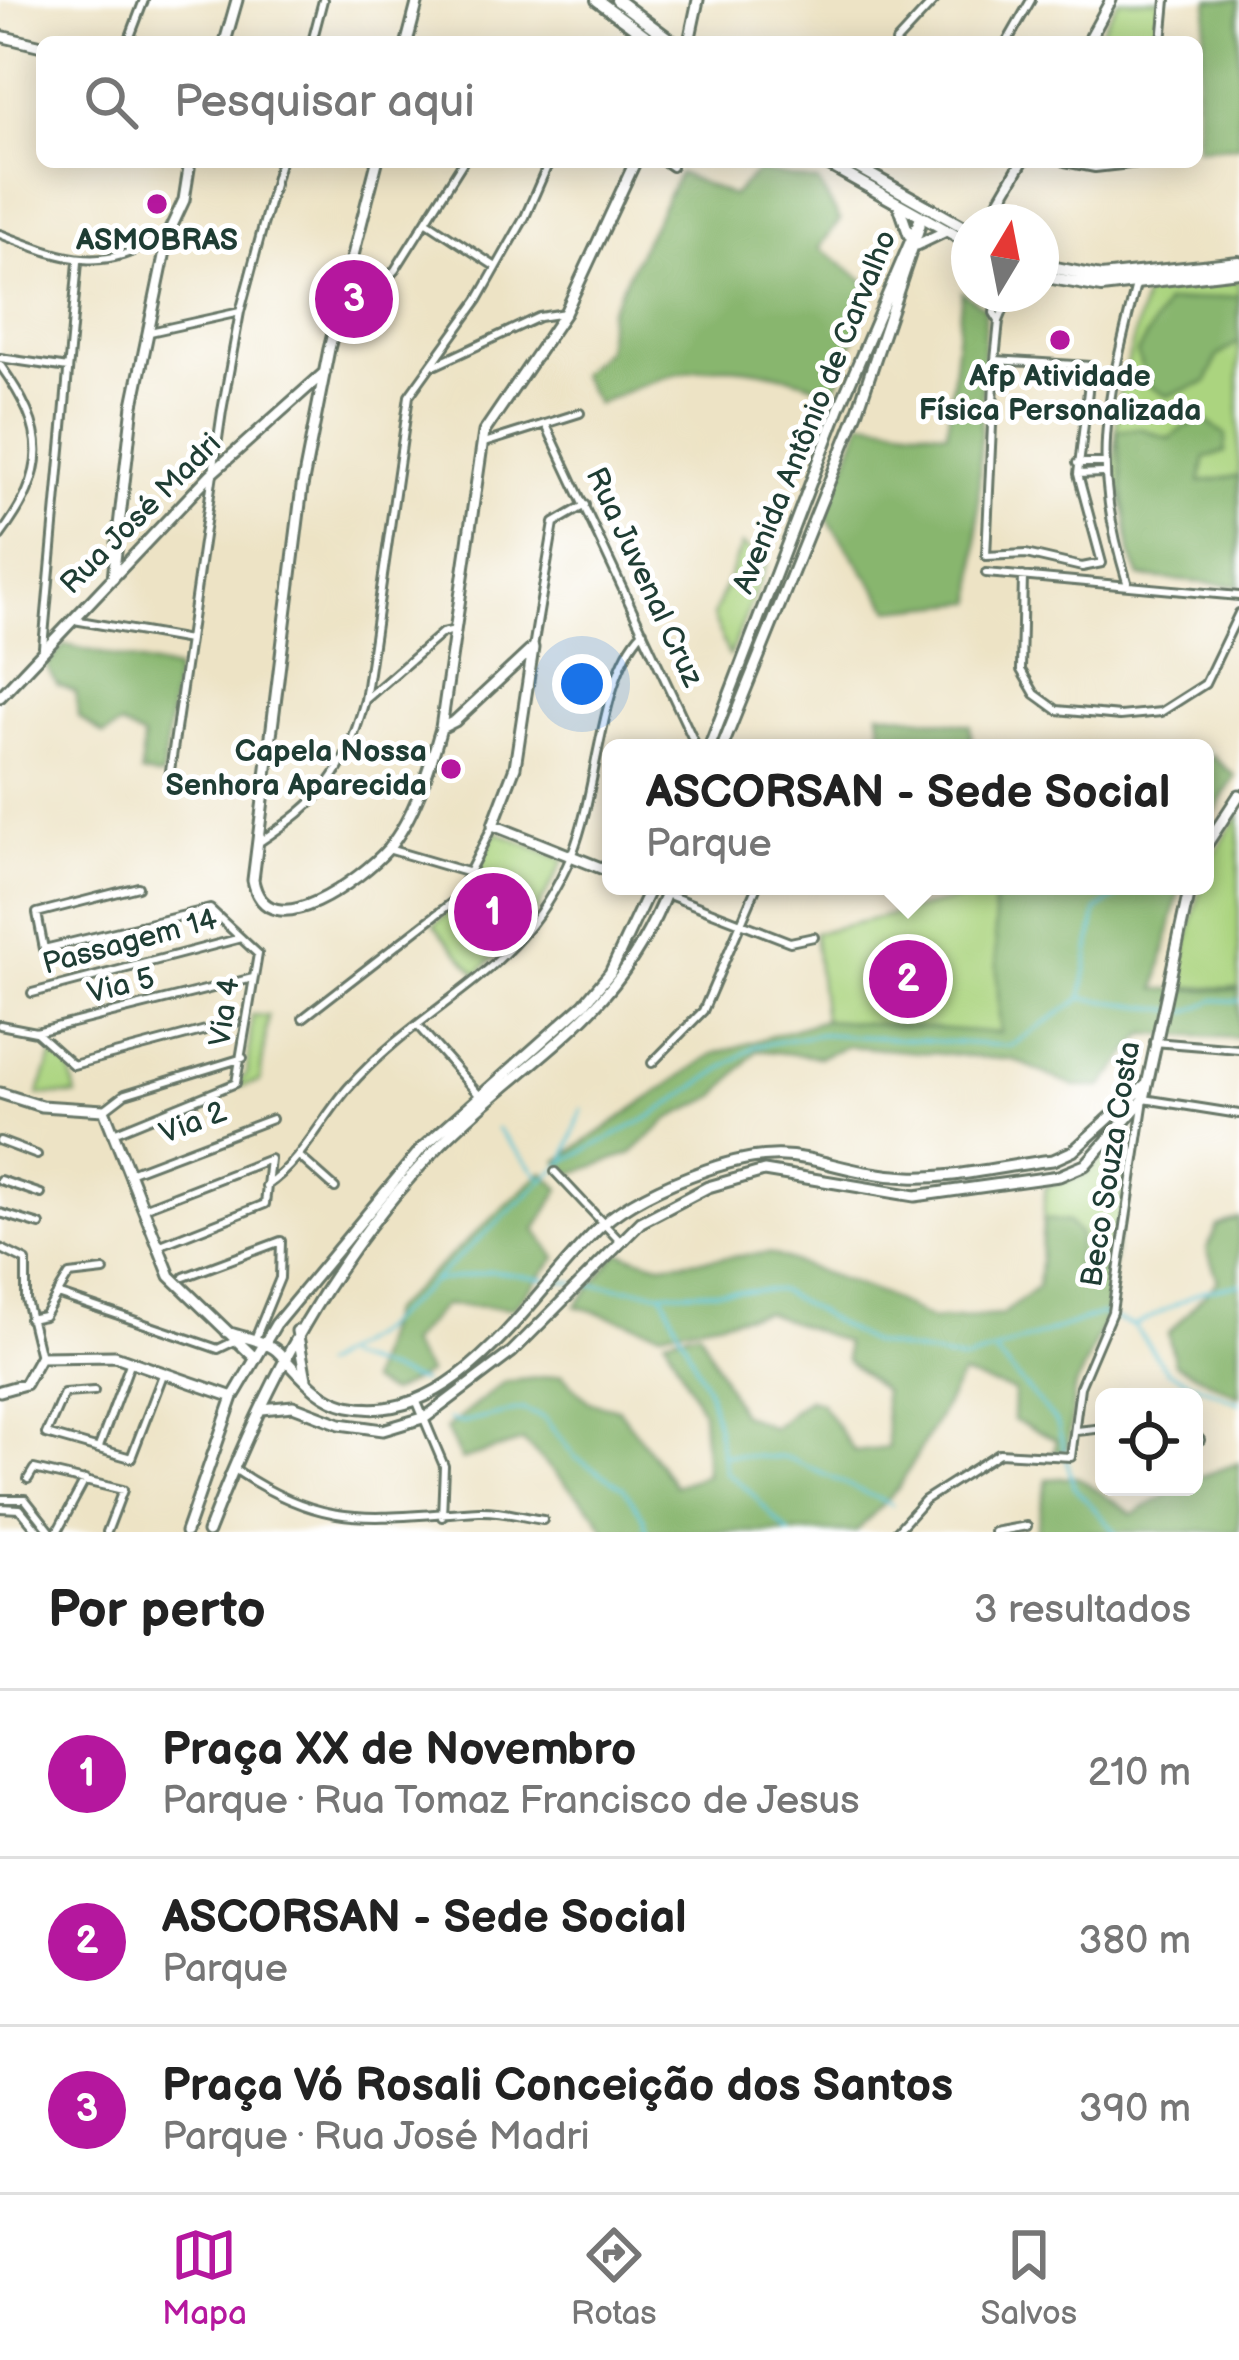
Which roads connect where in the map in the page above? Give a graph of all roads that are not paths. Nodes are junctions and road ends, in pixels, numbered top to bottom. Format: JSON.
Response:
{"nodes":[{"id":1,"x":144,"y":0,"type":"edge"},
{"id":2,"x":237,"y":0,"type":"edge"},
{"id":3,"x":323,"y":0,"type":"edge"},
{"id":4,"x":418,"y":0,"type":"edge"},
{"id":5,"x":597,"y":0,"type":"edge"},
{"id":6,"x":616,"y":0,"type":"edge"},
{"id":7,"x":698,"y":0,"type":"edge"},
{"id":8,"x":934,"y":0,"type":"edge"},
{"id":9,"x":1031,"y":0,"type":"edge"},
{"id":10,"x":1112,"y":0,"type":"edge"},
{"id":11,"x":1166,"y":0,"type":"edge"},
{"id":12,"x":0,"y":36,"type":"edge"},
{"id":13,"x":130,"y":36,"type":"edge"},
{"id":14,"x":227,"y":36,"type":"edge"},
{"id":15,"x":314,"y":36,"type":"edge"},
{"id":16,"x":409,"y":36,"type":"edge"},
{"id":17,"x":646,"y":36,"type":"edge"},
{"id":18,"x":666,"y":36,"type":"edge"},
{"id":19,"x":690,"y":36,"type":"edge"},
{"id":20,"x":901,"y":36,"type":"edge"},
{"id":21,"x":1010,"y":36,"type":"edge"},
{"id":22,"x":1091,"y":36,"type":"edge"},
{"id":23,"x":1163,"y":36,"type":"edge"},
{"id":24,"x":36,"y":45,"type":"edge"},
{"id":25,"x":189,"y":168,"type":"edge"},
{"id":26,"x":278,"y":168,"type":"edge"},
{"id":27,"x":375,"y":168,"type":"edge"},
{"id":28,"x":461,"y":168,"type":"edge"},
{"id":29,"x":546,"y":168,"type":"edge"},
{"id":30,"x":631,"y":168,"type":"edge"},
{"id":31,"x":834,"y":168,"type":"edge"},
{"id":32,"x":858,"y":168,"type":"edge"},
{"id":33,"x":1018,"y":168,"type":"edge"},
{"id":34,"x":920,"y":204,"type":"junction"},
{"id":35,"x":998,"y":204,"type":"edge"},
{"id":36,"x":899,"y":206,"type":"junction"},
{"id":37,"x":944,"y":217,"type":"junction"},
{"id":38,"x":920,"y":219,"type":"junction"},
{"id":39,"x":951,"y":221,"type":"edge"},
{"id":40,"x":429,"y":223,"type":"junction"},
{"id":41,"x":170,"y":232,"type":"junction"},
{"id":42,"x":944,"y":232,"type":"junction"},
{"id":43,"x":0,"y":234,"type":"edge"},
{"id":44,"x":909,"y":235,"type":"junction"},
{"id":45,"x":951,"y":235,"type":"edge"},
{"id":46,"x":917,"y":244,"type":"junction"},
{"id":47,"x":78,"y":262,"type":"junction"},
{"id":48,"x":496,"y":267,"type":"junction"},
{"id":49,"x":1239,"y":267,"type":"edge"},
{"id":50,"x":1059,"y":269,"type":"edge"},
{"id":51,"x":1059,"y":279,"type":"edge"},
{"id":52,"x":1136,"y":286,"type":"junction"},
{"id":53,"x":240,"y":312,"type":"junction"},
{"id":54,"x":998,"y":312,"type":"edge"},
{"id":55,"x":1003,"y":312,"type":"edge"},
{"id":56,"x":565,"y":313,"type":"junction"},
{"id":57,"x":999,"y":321,"type":"junction"},
{"id":58,"x":148,"y":333,"type":"junction"},
{"id":59,"x":329,"y":349,"type":"junction"},
{"id":60,"x":995,"y":360,"type":"junction"},
{"id":61,"x":0,"y":362,"type":"edge"},
{"id":62,"x":434,"y":366,"type":"junction"},
{"id":63,"x":69,"y":368,"type":"junction"},
{"id":64,"x":325,"y":372,"type":"junction"},
{"id":65,"x":840,"y":406,"type":"junction"},
{"id":66,"x":580,"y":413,"type":"dead end"},
{"id":67,"x":857,"y":413,"type":"junction"},
{"id":68,"x":835,"y":419,"type":"junction"},
{"id":69,"x":852,"y":425,"type":"junction"},
{"id":70,"x":547,"y":427,"type":"junction"},
{"id":71,"x":482,"y":445,"type":"junction"},
{"id":72,"x":1077,"y":463,"type":"junction"},
{"id":73,"x":1102,"y":463,"type":"junction"},
{"id":74,"x":1103,"y":473,"type":"junction"},
{"id":75,"x":211,"y":474,"type":"junction"},
{"id":76,"x":1078,"y":474,"type":"junction"},
{"id":77,"x":585,"y":505,"type":"junction"},
{"id":78,"x":0,"y":536,"type":"edge"},
{"id":79,"x":986,"y":573,"type":"dead end"},
{"id":80,"x":1023,"y":576,"type":"junction"},
{"id":81,"x":113,"y":578,"type":"junction"},
{"id":82,"x":1126,"y":582,"type":"junction"},
{"id":83,"x":1239,"y":596,"type":"edge"},
{"id":84,"x":1239,"y":613,"type":"edge"},
{"id":85,"x":70,"y":619,"type":"junction"},
{"id":86,"x":455,"y":630,"type":"junction"},
{"id":87,"x":643,"y":631,"type":"junction"},
{"id":88,"x":189,"y":640,"type":"junction"},
{"id":89,"x":43,"y":648,"type":"junction"},
{"id":90,"x":532,"y":648,"type":"junction"},
{"id":91,"x":0,"y":697,"type":"edge"},
{"id":92,"x":365,"y":700,"type":"junction"},
{"id":93,"x":441,"y":728,"type":"junction"},
{"id":94,"x":604,"y":739,"type":"edge"},
{"id":95,"x":693,"y":739,"type":"edge"},
{"id":96,"x":712,"y":739,"type":"edge"},
{"id":97,"x":726,"y":739,"type":"edge"},
{"id":98,"x":602,"y":749,"type":"edge"},
{"id":99,"x":168,"y":785,"type":"dead end"},
{"id":100,"x":1239,"y":795,"type":"edge"},
{"id":101,"x":493,"y":825,"type":"junction"},
{"id":102,"x":1214,"y":833,"type":"edge"},
{"id":103,"x":258,"y":843,"type":"junction"},
{"id":104,"x":388,"y":849,"type":"junction"},
{"id":105,"x":572,"y":856,"type":"junction"},
{"id":106,"x":602,"y":868,"type":"edge"},
{"id":107,"x":470,"y":874,"type":"junction"},
{"id":108,"x":138,"y":887,"type":"dead end"},
{"id":109,"x":652,"y":895,"type":"edge"},
{"id":110,"x":657,"y":895,"type":"edge"},
{"id":111,"x":658,"y":895,"type":"edge"},
{"id":112,"x":672,"y":895,"type":"edge"},
{"id":113,"x":753,"y":895,"type":"edge"},
{"id":114,"x":1188,"y":895,"type":"edge"},
{"id":115,"x":659,"y":910,"type":"junction"},
{"id":116,"x":741,"y":925,"type":"junction"},
{"id":117,"x":814,"y":937,"type":"dead end"},
{"id":118,"x":241,"y":938,"type":"junction"},
{"id":119,"x":254,"y":977,"type":"junction"},
{"id":120,"x":32,"y":993,"type":"dead end"},
{"id":121,"x":303,"y":1018,"type":"dead end"},
{"id":122,"x":236,"y":1022,"type":"dead end"},
{"id":123,"x":0,"y":1025,"type":"edge"},
{"id":124,"x":418,"y":1026,"type":"junction"},
{"id":125,"x":36,"y":1032,"type":"junction"},
{"id":126,"x":1154,"y":1042,"type":"junction"},
{"id":127,"x":1239,"y":1049,"type":"edge"},
{"id":128,"x":243,"y":1058,"type":"junction"},
{"id":129,"x":652,"y":1063,"type":"dead end"},
{"id":130,"x":1147,"y":1084,"type":"junction"},
{"id":131,"x":0,"y":1093,"type":"edge"},
{"id":132,"x":479,"y":1096,"type":"junction"},
{"id":133,"x":1144,"y":1100,"type":"junction"},
{"id":134,"x":104,"y":1110,"type":"junction"},
{"id":135,"x":1239,"y":1114,"type":"edge"},
{"id":136,"x":272,"y":1119,"type":"dead end"},
{"id":137,"x":116,"y":1132,"type":"junction"},
{"id":138,"x":0,"y":1141,"type":"edge"},
{"id":139,"x":37,"y":1155,"type":"dead end"},
{"id":140,"x":299,"y":1156,"type":"junction"},
{"id":141,"x":702,"y":1171,"type":"junction"},
{"id":142,"x":132,"y":1172,"type":"junction"},
{"id":143,"x":555,"y":1172,"type":"dead end"},
{"id":144,"x":853,"y":1172,"type":"junction"},
{"id":145,"x":0,"y":1180,"type":"edge"},
{"id":146,"x":266,"y":1186,"type":"junction"},
{"id":147,"x":709,"y":1187,"type":"junction"},
{"id":148,"x":335,"y":1189,"type":"dead end"},
{"id":149,"x":851,"y":1189,"type":"junction"},
{"id":150,"x":41,"y":1194,"type":"dead end"},
{"id":151,"x":146,"y":1207,"type":"junction"},
{"id":152,"x":0,"y":1213,"type":"edge"},
{"id":153,"x":604,"y":1223,"type":"junction"},
{"id":154,"x":40,"y":1225,"type":"dead end"},
{"id":155,"x":618,"y":1239,"type":"junction"},
{"id":156,"x":158,"y":1246,"type":"junction"},
{"id":157,"x":0,"y":1248,"type":"edge"},
{"id":158,"x":104,"y":1271,"type":"dead end"},
{"id":159,"x":184,"y":1277,"type":"dead end"},
{"id":160,"x":57,"y":1294,"type":"junction"},
{"id":161,"x":29,"y":1319,"type":"junction"},
{"id":162,"x":297,"y":1330,"type":"junction"},
{"id":163,"x":239,"y":1339,"type":"junction"},
{"id":164,"x":258,"y":1343,"type":"junction"},
{"id":165,"x":40,"y":1357,"type":"junction"},
{"id":166,"x":255,"y":1358,"type":"junction"},
{"id":167,"x":284,"y":1359,"type":"junction"},
{"id":168,"x":131,"y":1361,"type":"junction"},
{"id":169,"x":164,"y":1372,"type":"junction"},
{"id":170,"x":308,"y":1384,"type":"junction"},
{"id":171,"x":0,"y":1391,"type":"edge"},
{"id":172,"x":94,"y":1391,"type":"dead end"},
{"id":173,"x":319,"y":1393,"type":"junction"},
{"id":174,"x":233,"y":1397,"type":"junction"},
{"id":175,"x":416,"y":1402,"type":"junction"},
{"id":176,"x":262,"y":1409,"type":"junction"},
{"id":177,"x":311,"y":1413,"type":"junction"},
{"id":178,"x":427,"y":1417,"type":"junction"},
{"id":179,"x":221,"y":1428,"type":"junction"},
{"id":180,"x":1095,"y":1428,"type":"edge"},
{"id":181,"x":1076,"y":1431,"type":"junction"},
{"id":182,"x":247,"y":1438,"type":"junction"},
{"id":183,"x":99,"y":1447,"type":"junction"},
{"id":184,"x":232,"y":1468,"type":"junction"},
{"id":185,"x":28,"y":1479,"type":"dead end"},
{"id":186,"x":85,"y":1480,"type":"junction"},
{"id":187,"x":0,"y":1490,"type":"edge"},
{"id":188,"x":18,"y":1496,"type":"junction"},
{"id":189,"x":0,"y":1504,"type":"edge"},
{"id":190,"x":20,"y":1509,"type":"junction"},
{"id":191,"x":442,"y":1517,"type":"junction"},
{"id":192,"x":543,"y":1520,"type":"dead end"},
{"id":193,"x":1027,"y":1526,"type":"dead end"},
{"id":194,"x":39,"y":1532,"type":"edge"},
{"id":195,"x":54,"y":1532,"type":"edge"},
{"id":196,"x":107,"y":1532,"type":"edge"},
{"id":197,"x":186,"y":1532,"type":"edge"},
{"id":198,"x":208,"y":1532,"type":"edge"},
{"id":199,"x":896,"y":1532,"type":"edge"},
{"id":200,"x":994,"y":1532,"type":"edge"}],
"edges":[{"from":1,"to":13,"type":"street"},
{"from":2,"to":14,"type":"street"},
{"from":3,"to":15,"type":"street"},
{"from":4,"to":16,"type":"street"},
{"from":5,"to":17,"type":"main road"},
{"from":6,"to":18,"type":"main road"},
{"from":7,"to":19,"type":"street"},
{"from":8,"to":20,"type":"street"},
{"from":9,"to":21,"type":"street"},
{"from":10,"to":22,"type":"street"},
{"from":11,"to":23,"type":"street"},
{"from":12,"to":24,"type":"street"},
{"from":25,"to":41,"type":"street"},
{"from":26,"to":53,"type":"street"},
{"from":27,"to":59,"type":"street"},
{"from":28,"to":40,"type":"street"},
{"from":29,"to":48,"type":"street"},
{"from":30,"to":56,"type":"street"},
{"from":31,"to":36,"type":"main road"},
{"from":32,"to":34,"type":"main road"},
{"from":33,"to":35,"type":"street"},
{"from":34,"to":37,"type":"main road"},
{"from":34,"to":38,"type":"main road"},
{"from":36,"to":38,"type":"main road"},
{"from":36,"to":44,"type":"street"},
{"from":37,"to":38,"type":"main road"},
{"from":37,"to":39,"type":"main road"},
{"from":38,"to":42,"type":"main road"},
{"from":38,"to":44,"type":"street","name":"Avenida Antônio de Carvalho"},
{"from":38,"to":46,"type":"street","name":"Avenida Antônio de Carvalho"},
{"from":40,"to":48,"type":"street"},
{"from":40,"to":59,"type":"street"},
{"from":41,"to":47,"type":"street"},
{"from":41,"to":58,"type":"street"},
{"from":42,"to":45,"type":"main road"},
{"from":42,"to":46,"type":"street"},
{"from":43,"to":47,"type":"street"},
{"from":44,"to":65,"type":"street","name":"Avenida Antônio de Carvalho"},
{"from":46,"to":67,"type":"street","name":"Avenida Antônio de Carvalho"},
{"from":47,"to":63,"type":"street"},
{"from":48,"to":62,"type":"street"},
{"from":49,"to":50,"type":"main road"},
{"from":49,"to":52,"type":"main road"},
{"from":51,"to":52,"type":"main road"},
{"from":52,"to":73,"type":"street"},
{"from":53,"to":58,"type":"street"},
{"from":53,"to":75,"type":"street"},
{"from":54,"to":57,"type":"street"},
{"from":55,"to":57,"type":"street"},
{"from":56,"to":62,"type":"street"},
{"from":56,"to":71,"type":"street"},
{"from":57,"to":60,"type":"street"},
{"from":58,"to":81,"type":"street"},
{"from":59,"to":64,"type":"street"},
{"from":60,"to":72,"type":"street"},
{"from":60,"to":76,"type":"street"},
{"from":61,"to":63,"type":"street"},
{"from":61,"to":78,"type":"street"},
{"from":62,"to":92,"type":"street"},
{"from":63,"to":89,"type":"street"},
{"from":64,"to":75,"type":"street","name":"Rua José Madri"},
{"from":64,"to":103,"type":"street"},
{"from":65,"to":67,"type":"street"},
{"from":65,"to":68,"type":"street","name":"Avenida Antônio de Carvalho"},
{"from":66,"to":70,"type":"street"},
{"from":67,"to":69,"type":"street","name":"Avenida Antônio de Carvalho"},
{"from":68,"to":69,"type":"street"},
{"from":68,"to":96,"type":"street","name":"Avenida Antônio de Carvalho"},
{"from":69,"to":97,"type":"street","name":"Avenida Antônio de Carvalho"},
{"from":70,"to":71,"type":"street"},
{"from":70,"to":77,"type":"street","name":"Rua Juvenal Cruz"},
{"from":71,"to":86,"type":"street"},
{"from":72,"to":73,"type":"street"},
{"from":72,"to":76,"type":"street"},
{"from":73,"to":74,"type":"street"},
{"from":74,"to":76,"type":"street"},
{"from":74,"to":82,"type":"street"},
{"from":75,"to":81,"type":"street","name":"Rua José Madri"},
{"from":75,"to":88,"type":"street"},
{"from":77,"to":87,"type":"street","name":"Rua Juvenal Cruz"},
{"from":77,"to":90,"type":"street"},
{"from":79,"to":80,"type":"street"},
{"from":80,"to":82,"type":"street"},
{"from":80,"to":84,"type":"street"},
{"from":81,"to":85,"type":"street","name":"Rua José Madri"},
{"from":82,"to":83,"type":"street"},
{"from":85,"to":88,"type":"street"},
{"from":85,"to":89,"type":"street","name":"Rua José Madri"},
{"from":86,"to":92,"type":"street"},
{"from":86,"to":93,"type":"street"},
{"from":87,"to":94,"type":"street"},
{"from":87,"to":95,"type":"street","name":"Rua Juvenal Cruz"},
{"from":88,"to":99,"type":"street"},
{"from":89,"to":91,"type":"street","name":"Rua José Madri"},
{"from":90,"to":93,"type":"street"},
{"from":90,"to":101,"type":"street"},
{"from":92,"to":103,"type":"street"},
{"from":93,"to":104,"type":"street"},
{"from":98,"to":105,"type":"street"},
{"from":100,"to":102,"type":"street"},
{"from":101,"to":105,"type":"street"},
{"from":101,"to":107,"type":"street"},
{"from":103,"to":104,"type":"street"},
{"from":104,"to":107,"type":"street"},
{"from":105,"to":106,"type":"street"},
{"from":105,"to":124,"type":"street"},
{"from":107,"to":121,"type":"street"},
{"from":108,"to":118,"type":"street","name":"Via 4"},
{"from":109,"to":132,"type":"street"},
{"from":110,"to":115,"type":"street"},
{"from":111,"to":115,"type":"street"},
{"from":112,"to":116,"type":"street"},
{"from":113,"to":116,"type":"street"},
{"from":114,"to":126,"type":"street","name":"Beco Souza Costa"},
{"from":115,"to":162,"type":"street"},
{"from":116,"to":117,"type":"street"},
{"from":116,"to":129,"type":"street"},
{"from":118,"to":119,"type":"street","name":"Via 4"},
{"from":118,"to":120,"type":"street","name":"Passagem 14"},
{"from":119,"to":125,"type":"street","name":"Via 5"},
{"from":119,"to":128,"type":"street","name":"Via 4"},
{"from":122,"to":125,"type":"street"},
{"from":123,"to":125,"type":"street","name":"Via 5"},
{"from":124,"to":132,"type":"street"},
{"from":124,"to":140,"type":"street"},
{"from":126,"to":127,"type":"street"},
{"from":126,"to":130,"type":"street","name":"Beco Souza Costa"},
{"from":128,"to":134,"type":"street"},
{"from":128,"to":137,"type":"street","name":"Via 4"},
{"from":130,"to":133,"type":"street","name":"Beco Souza Costa"},
{"from":130,"to":144,"type":"street"},
{"from":131,"to":134,"type":"street"},
{"from":132,"to":164,"type":"street"},
{"from":133,"to":135,"type":"street"},
{"from":133,"to":149,"type":"street"},
{"from":133,"to":181,"type":"street","name":"Beco Souza Costa"},
{"from":134,"to":137,"type":"street"},
{"from":136,"to":142,"type":"street","name":"Via 2"},
{"from":137,"to":142,"type":"street"},
{"from":138,"to":139,"type":"street"},
{"from":140,"to":146,"type":"street"},
{"from":140,"to":148,"type":"street"},
{"from":141,"to":144,"type":"street"},
{"from":141,"to":147,"type":"street"},
{"from":141,"to":153,"type":"street"},
{"from":142,"to":151,"type":"street"},
{"from":143,"to":153,"type":"street"},
{"from":144,"to":149,"type":"street"},
{"from":145,"to":150,"type":"street"},
{"from":146,"to":151,"type":"street"},
{"from":146,"to":156,"type":"street"},
{"from":147,"to":149,"type":"street"},
{"from":147,"to":155,"type":"street"},
{"from":151,"to":156,"type":"street"},
{"from":152,"to":154,"type":"street"},
{"from":153,"to":155,"type":"street"},
{"from":153,"to":175,"type":"street"},
{"from":155,"to":178,"type":"street"},
{"from":156,"to":163,"type":"street"},
{"from":157,"to":161,"type":"street"},
{"from":158,"to":160,"type":"street"},
{"from":159,"to":164,"type":"street"},
{"from":160,"to":161,"type":"street"},
{"from":160,"to":163,"type":"street"},
{"from":161,"to":165,"type":"street"},
{"from":162,"to":167,"type":"street"},
{"from":162,"to":170,"type":"street"},
{"from":163,"to":164,"type":"street"},
{"from":163,"to":166,"type":"street"},
{"from":164,"to":166,"type":"street"},
{"from":164,"to":167,"type":"street"},
{"from":165,"to":168,"type":"street"},
{"from":165,"to":171,"type":"street"},
{"from":166,"to":167,"type":"street"},
{"from":166,"to":174,"type":"street"},
{"from":167,"to":170,"type":"street"},
{"from":167,"to":176,"type":"street"},
{"from":168,"to":169,"type":"street"},
{"from":168,"to":183,"type":"street"},
{"from":169,"to":174,"type":"street"},
{"from":169,"to":183,"type":"street"},
{"from":170,"to":173,"type":"street"},
{"from":172,"to":183,"type":"street"},
{"from":173,"to":175,"type":"street"},
{"from":173,"to":177,"type":"street"},
{"from":174,"to":179,"type":"street"},
{"from":175,"to":178,"type":"street"},
{"from":176,"to":177,"type":"street"},
{"from":176,"to":182,"type":"street"},
{"from":177,"to":178,"type":"street"},
{"from":178,"to":191,"type":"street"},
{"from":179,"to":182,"type":"street"},
{"from":179,"to":197,"type":"street"},
{"from":180,"to":181,"type":"street"},
{"from":181,"to":199,"type":"street"},
{"from":182,"to":184,"type":"street"},
{"from":184,"to":191,"type":"street"},
{"from":184,"to":198,"type":"street"},
{"from":185,"to":186,"type":"street"},
{"from":186,"to":195,"type":"street"},
{"from":186,"to":196,"type":"street"},
{"from":187,"to":188,"type":"street"},
{"from":188,"to":189,"type":"street"},
{"from":188,"to":190,"type":"street"},
{"from":188,"to":195,"type":"street"},
{"from":189,"to":190,"type":"street"},
{"from":190,"to":194,"type":"street"},
{"from":191,"to":192,"type":"street"},
{"from":193,"to":200,"type":"street"}]}
